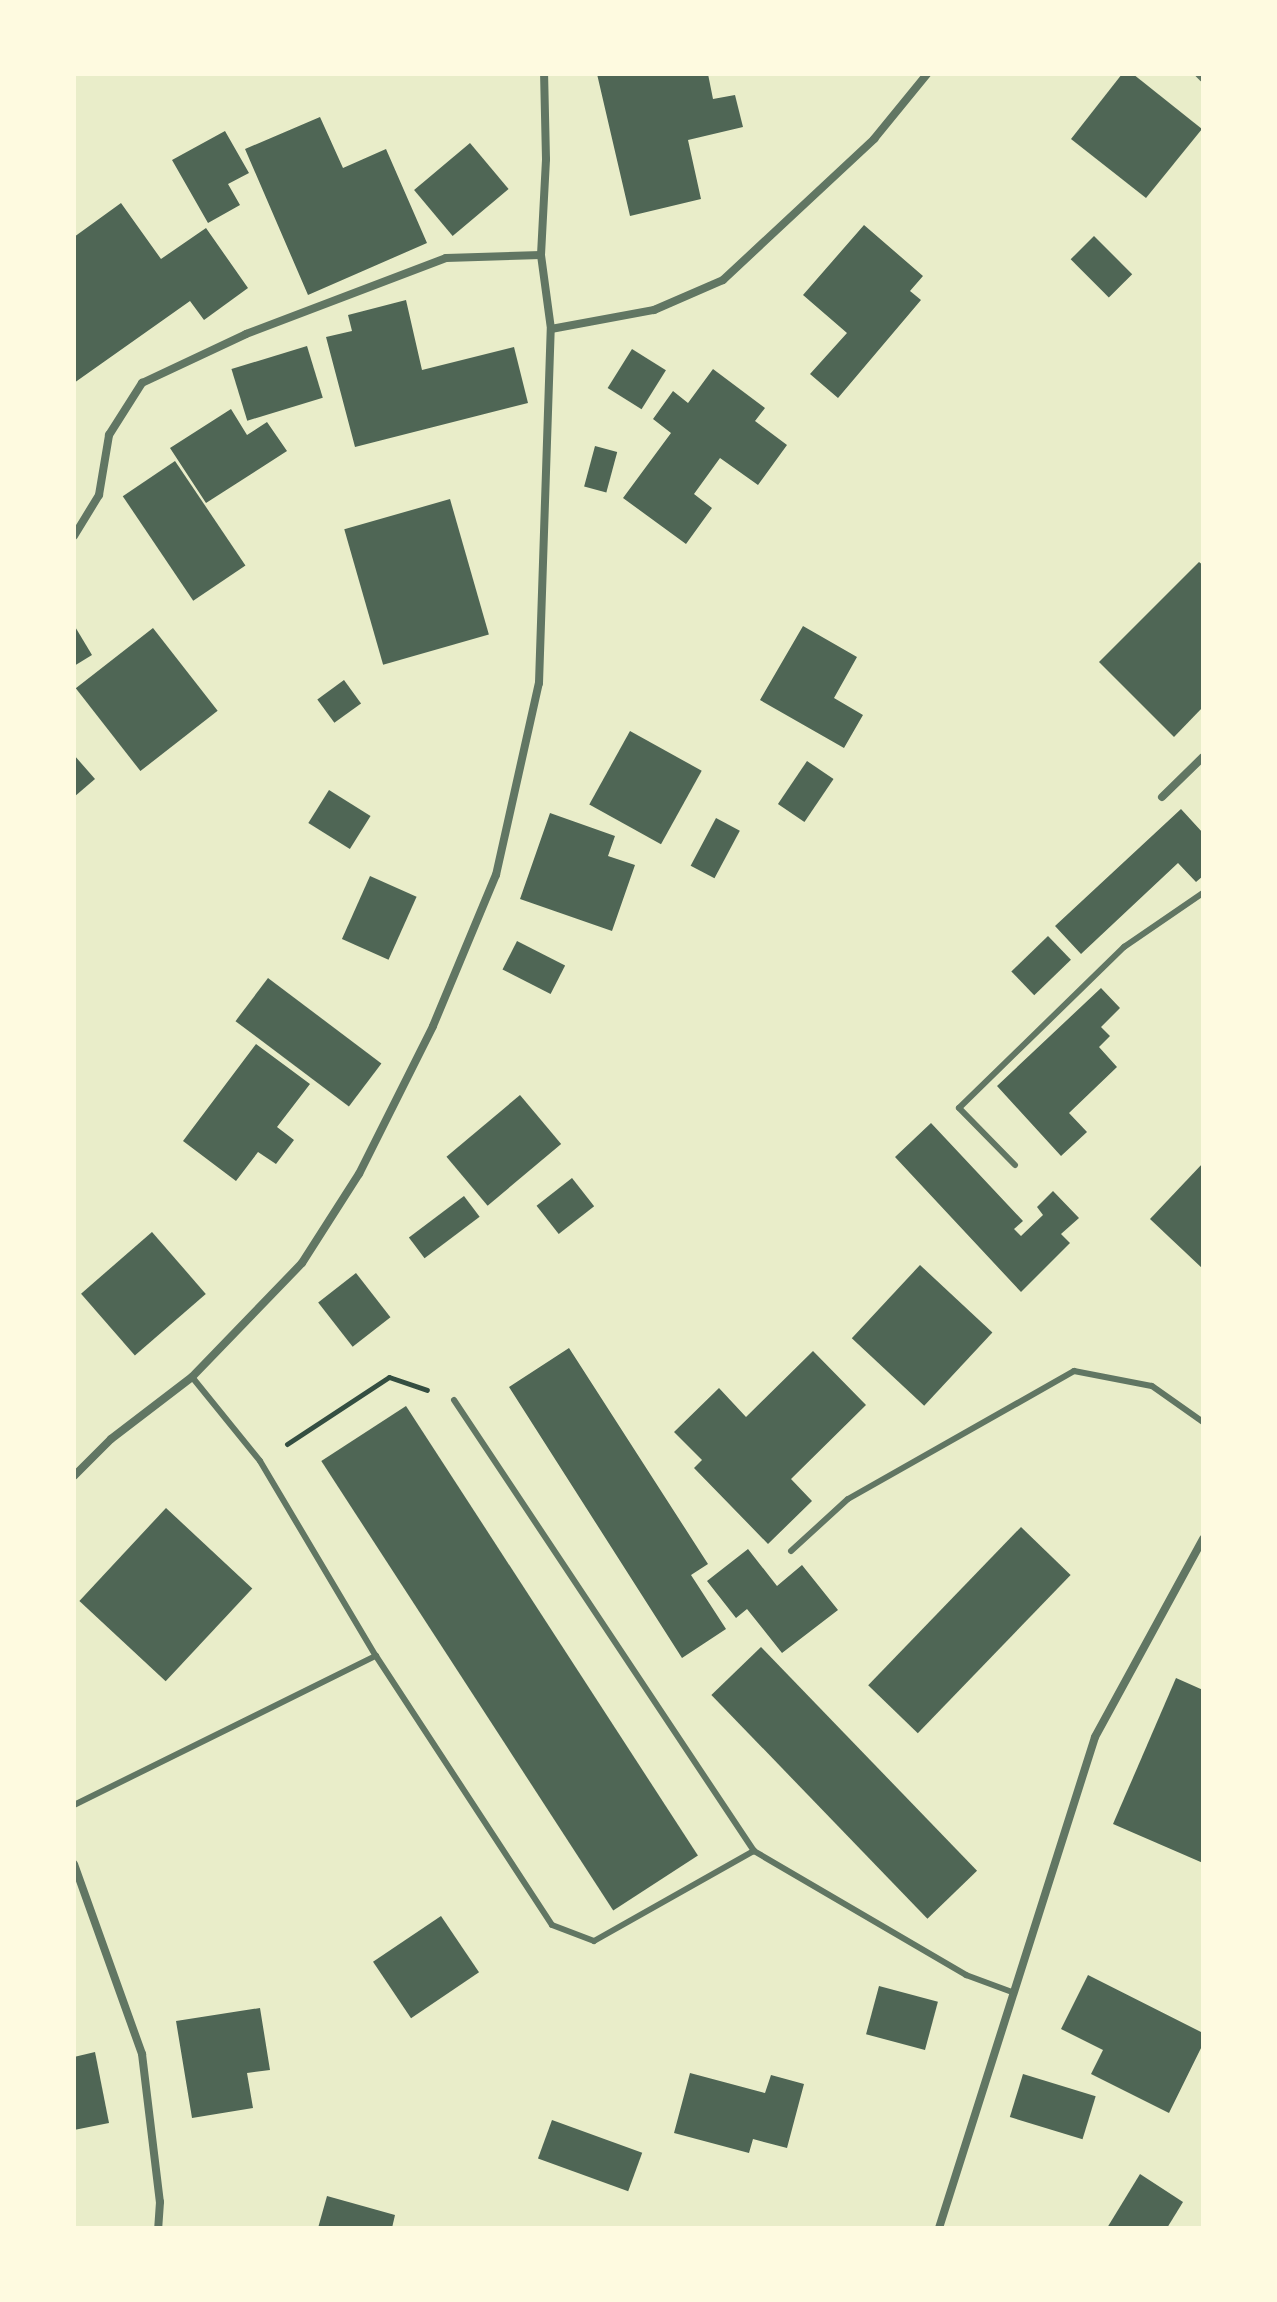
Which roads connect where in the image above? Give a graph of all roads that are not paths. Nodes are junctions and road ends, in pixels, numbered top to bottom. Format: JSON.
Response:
{"nodes":[{"id":1,"x":544,"y":74,"type":"edge"},
{"id":2,"x":927,"y":74,"type":"edge"},
{"id":3,"x":541,"y":255,"type":"junction"},
{"id":4,"x":551,"y":329,"type":"junction"},
{"id":5,"x":74,"y":536,"type":"edge"},
{"id":6,"x":1203,"y":757,"type":"edge"},
{"id":7,"x":1162,"y":797,"type":"dead end"},
{"id":8,"x":1203,"y":893,"type":"edge"},
{"id":9,"x":1015,"y":1165,"type":"dead end"},
{"id":10,"x":192,"y":1377,"type":"junction"},
{"id":11,"x":454,"y":1400,"type":"road end"},
{"id":12,"x":1203,"y":1422,"type":"edge"},
{"id":13,"x":74,"y":1476,"type":"edge"},
{"id":14,"x":1203,"y":1539,"type":"edge"},
{"id":15,"x":791,"y":1551,"type":"dead end"},
{"id":16,"x":376,"y":1656,"type":"junction"},
{"id":17,"x":74,"y":1805,"type":"edge"},
{"id":18,"x":754,"y":1851,"type":"junction"},
{"id":19,"x":74,"y":1864,"type":"edge"},
{"id":20,"x":1012,"y":1992,"type":"junction"},
{"id":21,"x":158,"y":2228,"type":"edge"},
{"id":22,"x":939,"y":2228,"type":"edge"}],
"edges":[{"from":1,"to":3,"type":"street"},
{"from":2,"to":4,"type":"street"},
{"from":3,"to":4,"type":"street"},
{"from":3,"to":5,"type":"street"},
{"from":4,"to":10,"type":"street"},
{"from":6,"to":7,"type":"street"},
{"from":8,"to":9,"type":"lane"},
{"from":10,"to":13,"type":"street"},
{"from":10,"to":16,"type":"lane"},
{"from":11,"to":18,"type":"lane"},
{"from":12,"to":15,"type":"lane"},
{"from":14,"to":20,"type":"street"},
{"from":16,"to":17,"type":"lane"},
{"from":16,"to":18,"type":"lane"},
{"from":18,"to":20,"type":"lane"},
{"from":19,"to":21,"type":"street"},
{"from":20,"to":22,"type":"street"}]}
